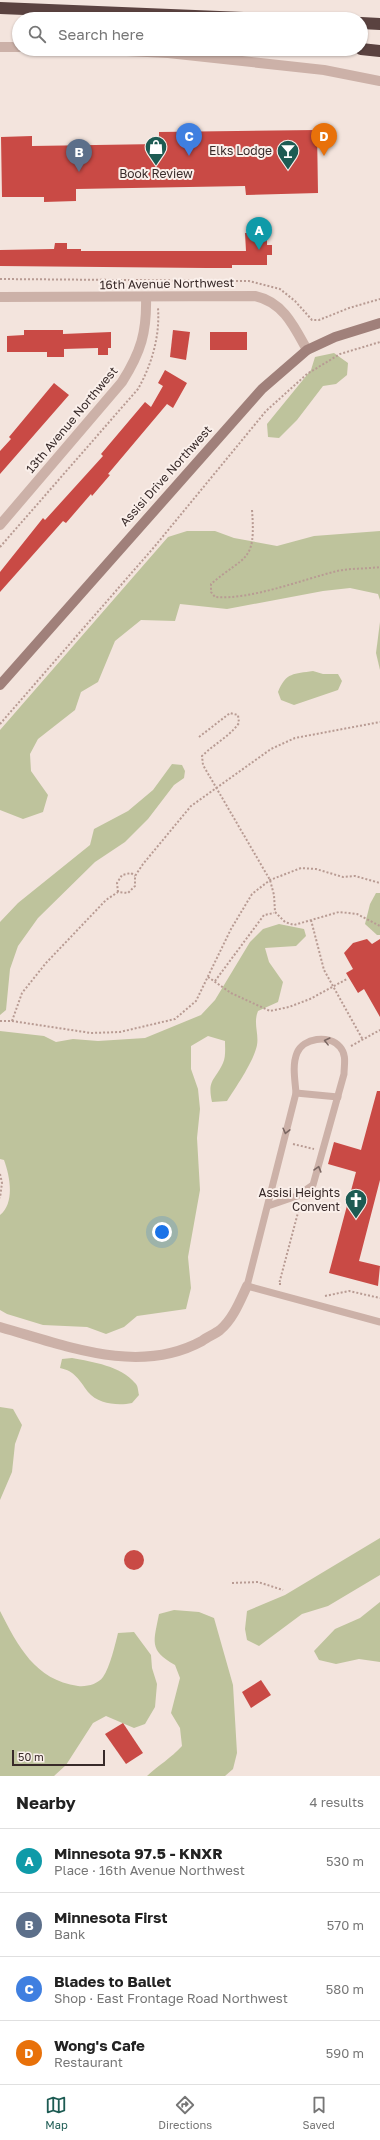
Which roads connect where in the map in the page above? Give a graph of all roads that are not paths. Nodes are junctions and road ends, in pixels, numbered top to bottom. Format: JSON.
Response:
{"nodes":[{"id":1,"x":0,"y":8,"type":"edge"},
{"id":2,"x":17,"y":9,"type":"junction"},
{"id":3,"x":47,"y":12,"type":"edge"},
{"id":4,"x":92,"y":12,"type":"edge"},
{"id":5,"x":368,"y":23,"type":"edge"},
{"id":6,"x":380,"y":24,"type":"edge"},
{"id":7,"x":0,"y":47,"type":"edge"},
{"id":8,"x":12,"y":47,"type":"edge"},
{"id":9,"x":368,"y":50,"type":"edge"},
{"id":10,"x":380,"y":51,"type":"edge"},
{"id":11,"x":196,"y":56,"type":"edge"},
{"id":12,"x":380,"y":81,"type":"edge"},
{"id":13,"x":0,"y":297,"type":"edge"},
{"id":14,"x":146,"y":297,"type":"junction"},
{"id":15,"x":380,"y":323,"type":"edge"},
{"id":16,"x":307,"y":350,"type":"junction"},
{"id":17,"x":0,"y":525,"type":"edge"},
{"id":18,"x":0,"y":685,"type":"edge"},
{"id":19,"x":296,"y":1093,"type":"junction"},
{"id":20,"x":338,"y":1097,"type":"junction"},
{"id":21,"x":268,"y":1206,"type":"junction"},
{"id":22,"x":246,"y":1286,"type":"junction"},
{"id":23,"x":380,"y":1322,"type":"edge"},
{"id":24,"x":0,"y":1327,"type":"edge"}],
"edges":[{"from":1,"to":2,"type":"highway"},
{"from":2,"to":3,"type":"highway"},
{"from":2,"to":4,"type":"highway"},
{"from":5,"to":6,"type":"highway"},
{"from":7,"to":8,"type":"street"},
{"from":9,"to":10,"type":"highway"},
{"from":11,"to":12,"type":"street"},
{"from":13,"to":14,"type":"street","name":"16th Avenue Northwest"},
{"from":14,"to":16,"type":"street","name":"16th Avenue Northwest"},
{"from":14,"to":17,"type":"street","name":"13th Avenue Northwest"},
{"from":15,"to":16,"type":"main road","name":"Assisi Drive Northwest"},
{"from":16,"to":18,"type":"main road","name":"Assisi Drive Northwest"},
{"from":19,"to":20,"type":"lane"},
{"from":20,"to":19,"type":"lane","one_way":true},
{"from":19,"to":21,"type":"lane","one_way":true},
{"from":21,"to":20,"type":"lane","one_way":true},
{"from":21,"to":22,"type":"lane"},
{"from":22,"to":23,"type":"lane"},
{"from":22,"to":24,"type":"street"}]}
